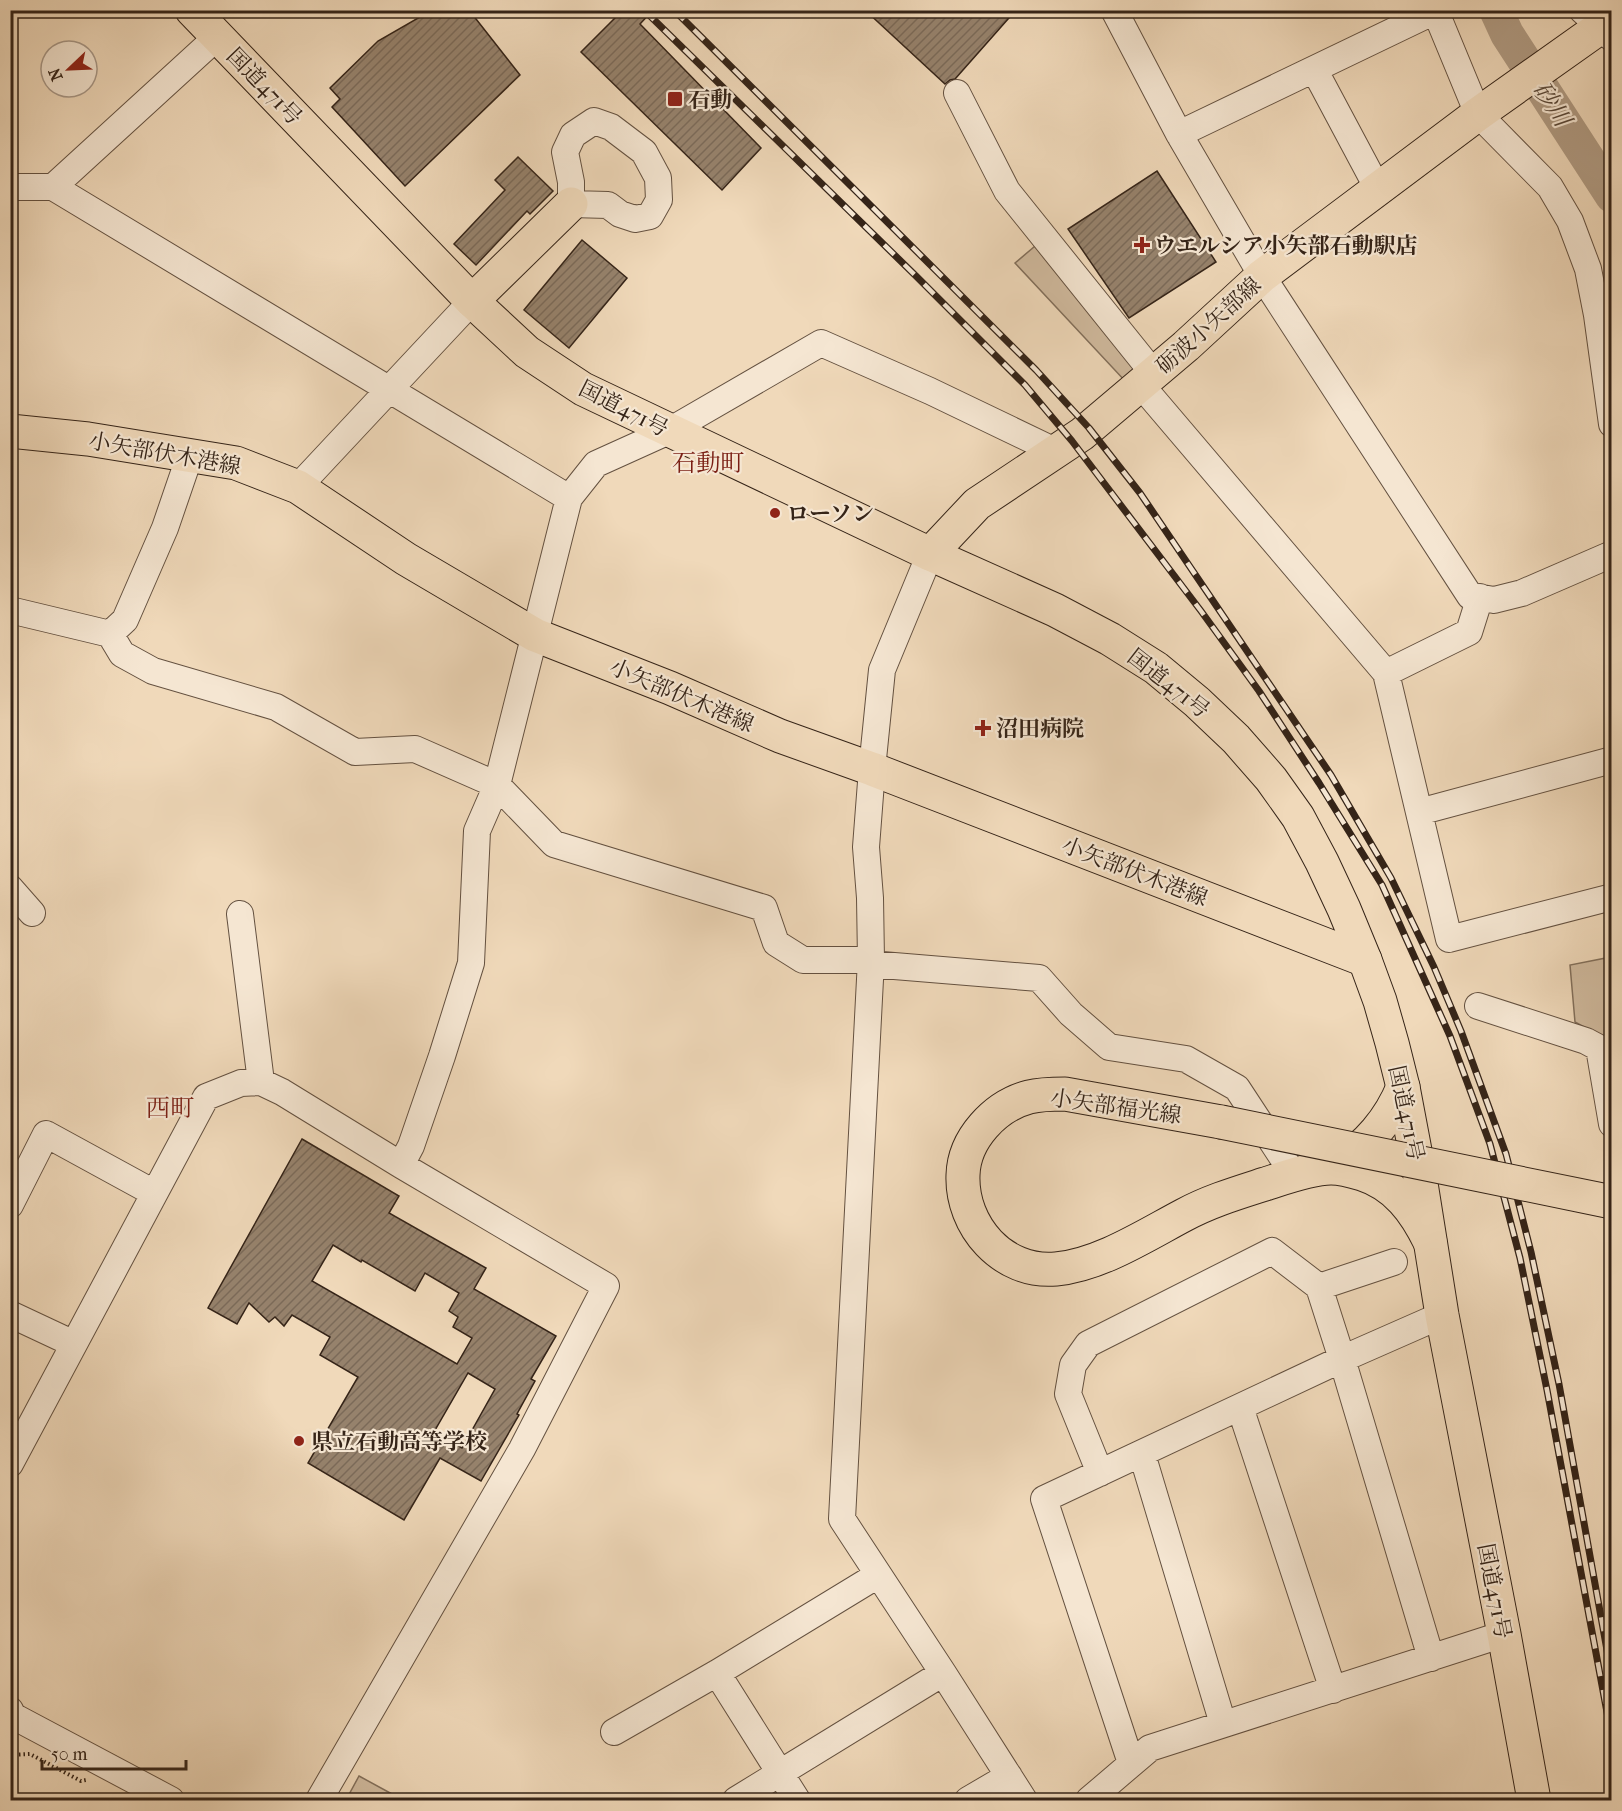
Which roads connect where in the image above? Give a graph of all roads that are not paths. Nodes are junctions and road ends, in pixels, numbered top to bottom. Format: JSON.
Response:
{"nodes":[{"id":1,"x":192,"y":10,"type":"edge"},
{"id":2,"x":1114,"y":10,"type":"edge"},
{"id":3,"x":1435,"y":11,"type":"edge"},
{"id":4,"x":1601,"y":24,"type":"edge"},
{"id":5,"x":217,"y":37,"type":"junction"},
{"id":6,"x":1314,"y":69,"type":"junction"},
{"id":7,"x":957,"y":93,"type":"dead end"},
{"id":8,"x":1478,"y":114,"type":"junction"},
{"id":9,"x":1179,"y":134,"type":"junction"},
{"id":10,"x":10,"y":187,"type":"edge"},
{"id":11,"x":53,"y":187,"type":"junction"},
{"id":12,"x":1378,"y":189,"type":"junction"},
{"id":13,"x":571,"y":204,"type":"dead end"},
{"id":14,"x":1262,"y":276,"type":"junction"},
{"id":15,"x":472,"y":301,"type":"junction"},
{"id":16,"x":1147,"y":380,"type":"junction"},
{"id":17,"x":389,"y":388,"type":"junction"},
{"id":18,"x":1611,"y":424,"type":"edge"},
{"id":19,"x":10,"y":430,"type":"edge"},
{"id":20,"x":669,"y":431,"type":"junction"},
{"id":21,"x":1057,"y":452,"type":"junction"},
{"id":22,"x":190,"y":455,"type":"junction"},
{"id":23,"x":298,"y":487,"type":"junction"},
{"id":24,"x":569,"y":498,"type":"junction"},
{"id":25,"x":930,"y":554,"type":"junction"},
{"id":26,"x":1611,"y":554,"type":"edge"},
{"id":27,"x":1480,"y":597,"type":"junction"},
{"id":28,"x":10,"y":610,"type":"edge"},
{"id":29,"x":110,"y":634,"type":"junction"},
{"id":30,"x":536,"y":635,"type":"junction"},
{"id":31,"x":1386,"y":672,"type":"junction"},
{"id":32,"x":1611,"y":760,"type":"edge"},
{"id":33,"x":872,"y":769,"type":"junction"},
{"id":34,"x":497,"y":785,"type":"junction"},
{"id":35,"x":1419,"y":812,"type":"junction"},
{"id":36,"x":10,"y":888,"type":"edge"},
{"id":37,"x":1611,"y":897,"type":"edge"},
{"id":38,"x":32,"y":913,"type":"dead end"},
{"id":39,"x":240,"y":914,"type":"dead end"},
{"id":40,"x":1365,"y":960,"type":"junction"},
{"id":41,"x":871,"y":962,"type":"junction"},
{"id":42,"x":1478,"y":1006,"type":"dead end"},
{"id":43,"x":1605,"y":1051,"type":"edge"},
{"id":44,"x":261,"y":1083,"type":"junction"},
{"id":45,"x":1403,"y":1087,"type":"junction"},
{"id":46,"x":1611,"y":1124,"type":"edge"},
{"id":47,"x":401,"y":1165,"type":"junction"},
{"id":48,"x":1330,"y":1168,"type":"junction"},
{"id":49,"x":1294,"y":1175,"type":"junction"},
{"id":50,"x":154,"y":1193,"type":"junction"},
{"id":51,"x":1611,"y":1202,"type":"edge"},
{"id":52,"x":10,"y":1205,"type":"edge"},
{"id":53,"x":1431,"y":1245,"type":"junction"},
{"id":54,"x":1394,"y":1262,"type":"dead end"},
{"id":55,"x":1319,"y":1287,"type":"junction"},
{"id":56,"x":10,"y":1314,"type":"edge"},
{"id":57,"x":1442,"y":1315,"type":"junction"},
{"id":58,"x":74,"y":1344,"type":"junction"},
{"id":59,"x":1342,"y":1359,"type":"junction"},
{"id":60,"x":1240,"y":1407,"type":"junction"},
{"id":61,"x":1142,"y":1454,"type":"junction"},
{"id":62,"x":10,"y":1464,"type":"edge"},
{"id":63,"x":1100,"y":1473,"type":"junction"},
{"id":64,"x":878,"y":1575,"type":"junction"},
{"id":65,"x":1504,"y":1634,"type":"junction"},
{"id":66,"x":1431,"y":1658,"type":"junction"},
{"id":67,"x":717,"y":1673,"type":"junction"},
{"id":68,"x":943,"y":1673,"type":"junction"},
{"id":69,"x":1333,"y":1690,"type":"junction"},
{"id":70,"x":10,"y":1710,"type":"edge"},
{"id":71,"x":1224,"y":1724,"type":"junction"},
{"id":72,"x":614,"y":1732,"type":"dead end"},
{"id":73,"x":1131,"y":1763,"type":"junction"},
{"id":74,"x":780,"y":1774,"type":"junction"},
{"id":75,"x":1009,"y":1776,"type":"junction"},
{"id":76,"x":171,"y":1800,"type":"edge"},
{"id":77,"x":319,"y":1800,"type":"edge"},
{"id":78,"x":735,"y":1800,"type":"edge"},
{"id":79,"x":797,"y":1800,"type":"edge"},
{"id":80,"x":968,"y":1800,"type":"edge"},
{"id":81,"x":1024,"y":1800,"type":"edge"},
{"id":82,"x":1089,"y":1800,"type":"edge"},
{"id":83,"x":1534,"y":1800,"type":"edge"}],
"edges":[{"from":1,"to":5,"type":"main road","name":"国道471号"},
{"from":2,"to":9,"type":"street"},
{"from":3,"to":6,"type":"street"},
{"from":3,"to":8,"type":"street"},
{"from":4,"to":8,"type":"main road","name":"砺波小矢部線"},
{"from":5,"to":11,"type":"street"},
{"from":5,"to":15,"type":"main road","name":"国道471号"},
{"from":6,"to":9,"type":"street"},
{"from":6,"to":12,"type":"street"},
{"from":7,"to":16,"type":"street"},
{"from":8,"to":12,"type":"main road","name":"砺波小矢部線"},
{"from":8,"to":18,"type":"street"},
{"from":9,"to":14,"type":"street"},
{"from":10,"to":11,"type":"street"},
{"from":11,"to":17,"type":"street"},
{"from":12,"to":14,"type":"main road","name":"砺波小矢部線"},
{"from":13,"to":15,"type":"main road"},
{"from":14,"to":16,"type":"main road","name":"砺波小矢部線"},
{"from":14,"to":27,"type":"street"},
{"from":15,"to":17,"type":"street"},
{"from":15,"to":20,"type":"main road","name":"国道471号"},
{"from":16,"to":21,"type":"main road","name":"砺波小矢部線"},
{"from":16,"to":31,"type":"street"},
{"from":17,"to":23,"type":"street"},
{"from":17,"to":24,"type":"street"},
{"from":19,"to":22,"type":"main road","name":"小矢部伏木港線"},
{"from":20,"to":21,"type":"street"},
{"from":20,"to":24,"type":"street"},
{"from":20,"to":25,"type":"main road","name":"国道471号"},
{"from":21,"to":25,"type":"main road","name":"砺波小矢部線"},
{"from":22,"to":23,"type":"main road","name":"小矢部伏木港線"},
{"from":22,"to":29,"type":"street"},
{"from":23,"to":30,"type":"main road","name":"小矢部伏木港線"},
{"from":24,"to":30,"type":"street"},
{"from":25,"to":33,"type":"street"},
{"from":25,"to":40,"type":"main road","name":"国道471号"},
{"from":26,"to":27,"type":"street"},
{"from":27,"to":31,"type":"street"},
{"from":28,"to":29,"type":"street"},
{"from":29,"to":34,"type":"street"},
{"from":30,"to":33,"type":"main road","name":"小矢部伏木港線"},
{"from":30,"to":34,"type":"street"},
{"from":31,"to":35,"type":"street"},
{"from":32,"to":35,"type":"street"},
{"from":33,"to":40,"type":"main road","name":"小矢部伏木港線"},
{"from":33,"to":41,"type":"street"},
{"from":34,"to":41,"type":"street"},
{"from":34,"to":47,"type":"street"},
{"from":35,"to":37,"type":"street"},
{"from":36,"to":38,"type":"street"},
{"from":39,"to":44,"type":"street"},
{"from":40,"to":45,"type":"main road","name":"国道471号"},
{"from":41,"to":49,"type":"street"},
{"from":41,"to":64,"type":"street"},
{"from":42,"to":43,"type":"street"},
{"from":43,"to":46,"type":"street"},
{"from":44,"to":47,"type":"street"},
{"from":44,"to":50,"type":"street"},
{"from":45,"to":48,"type":"main road","name":"小矢部福光線"},
{"from":45,"to":53,"type":"main road","name":"国道471号"},
{"from":47,"to":77,"type":"street"},
{"from":48,"to":49,"type":"main road","name":"小矢部福光線"},
{"from":48,"to":53,"type":"main road","name":"小矢部福光線"},
{"from":49,"to":51,"type":"main road","name":"小矢部福光線","bridge":true},
{"from":50,"to":52,"type":"street"},
{"from":50,"to":58,"type":"street"},
{"from":53,"to":57,"type":"main road","name":"国道471号"},
{"from":54,"to":55,"type":"street"},
{"from":55,"to":59,"type":"street"},
{"from":55,"to":63,"type":"street"},
{"from":56,"to":58,"type":"street"},
{"from":57,"to":59,"type":"street"},
{"from":57,"to":65,"type":"main road","name":"国道471号"},
{"from":58,"to":62,"type":"street"},
{"from":59,"to":60,"type":"street"},
{"from":59,"to":66,"type":"street"},
{"from":60,"to":61,"type":"street"},
{"from":60,"to":69,"type":"street"},
{"from":61,"to":63,"type":"street"},
{"from":61,"to":71,"type":"street"},
{"from":63,"to":73,"type":"street"},
{"from":64,"to":67,"type":"street"},
{"from":64,"to":68,"type":"street"},
{"from":65,"to":66,"type":"street"},
{"from":65,"to":83,"type":"main road","name":"国道471号"},
{"from":66,"to":69,"type":"street"},
{"from":67,"to":72,"type":"street"},
{"from":67,"to":74,"type":"street"},
{"from":68,"to":74,"type":"street"},
{"from":68,"to":75,"type":"street"},
{"from":69,"to":71,"type":"street"},
{"from":70,"to":76,"type":"street"},
{"from":71,"to":73,"type":"street"},
{"from":73,"to":82,"type":"street"},
{"from":74,"to":78,"type":"street"},
{"from":74,"to":79,"type":"street"},
{"from":75,"to":80,"type":"street"},
{"from":75,"to":81,"type":"street"}]}
